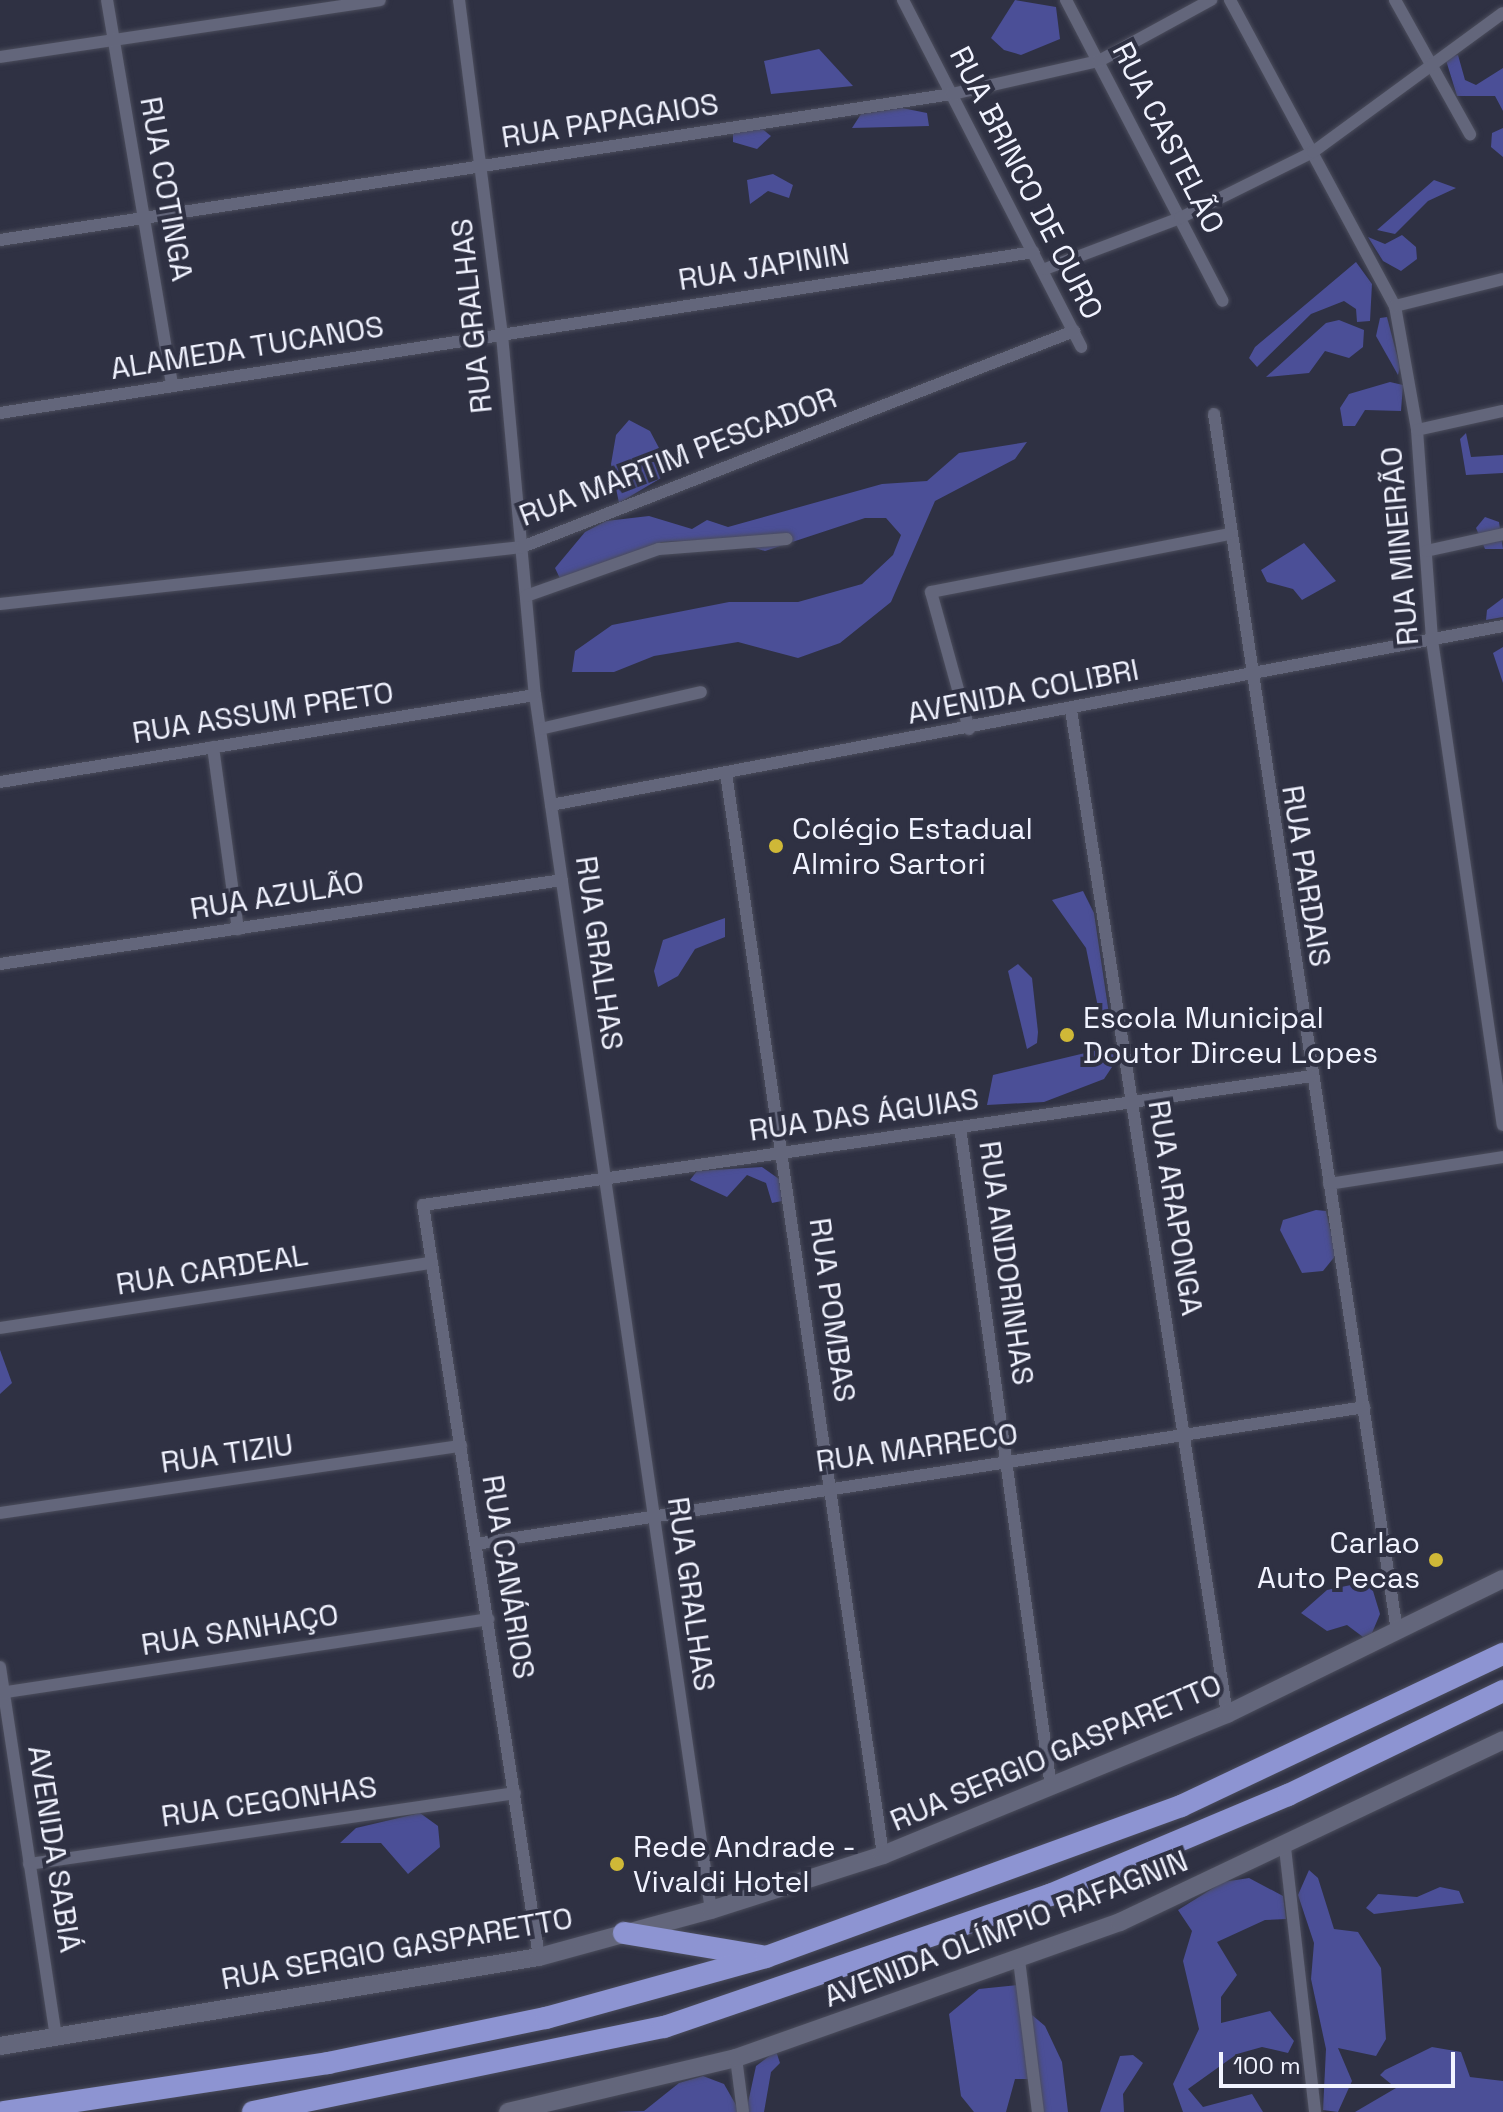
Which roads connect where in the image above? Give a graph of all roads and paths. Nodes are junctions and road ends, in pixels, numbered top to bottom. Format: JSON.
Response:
{"nodes":[{"id":1,"x":107,"y":0,"type":"edge"},
{"id":2,"x":380,"y":0,"type":"edge"},
{"id":3,"x":459,"y":0,"type":"edge"},
{"id":4,"x":903,"y":0,"type":"edge"},
{"id":5,"x":1066,"y":0,"type":"edge"},
{"id":6,"x":1211,"y":0,"type":"edge"},
{"id":7,"x":1230,"y":0,"type":"edge"},
{"id":8,"x":1395,"y":0,"type":"edge"},
{"id":9,"x":1503,"y":13,"type":"edge"},
{"id":10,"x":114,"y":39,"type":"junction"},
{"id":11,"x":0,"y":57,"type":"edge"},
{"id":12,"x":1099,"y":61,"type":"junction"},
{"id":13,"x":1431,"y":64,"type":"junction"},
{"id":14,"x":952,"y":94,"type":"junction"},
{"id":15,"x":1470,"y":134,"type":"dead end"},
{"id":16,"x":1313,"y":152,"type":"junction"},
{"id":17,"x":481,"y":167,"type":"junction"},
{"id":18,"x":145,"y":218,"type":"junction"},
{"id":19,"x":1180,"y":218,"type":"junction"},
{"id":20,"x":0,"y":240,"type":"edge"},
{"id":21,"x":1034,"y":252,"type":"junction"},
{"id":22,"x":1045,"y":269,"type":"junction"},
{"id":23,"x":1503,"y":279,"type":"edge"},
{"id":24,"x":1223,"y":301,"type":"dead end"},
{"id":25,"x":1395,"y":306,"type":"junction"},
{"id":26,"x":1074,"y":331,"type":"junction"},
{"id":27,"x":502,"y":335,"type":"junction"},
{"id":28,"x":1081,"y":347,"type":"dead end"},
{"id":29,"x":172,"y":386,"type":"junction"},
{"id":30,"x":1503,"y":411,"type":"edge"},
{"id":31,"x":0,"y":413,"type":"edge"},
{"id":32,"x":1214,"y":414,"type":"dead end"},
{"id":33,"x":1417,"y":430,"type":"junction"},
{"id":34,"x":1229,"y":534,"type":"junction"},
{"id":35,"x":1503,"y":534,"type":"edge"},
{"id":36,"x":787,"y":539,"type":"dead end"},
{"id":37,"x":522,"y":547,"type":"junction"},
{"id":38,"x":1426,"y":551,"type":"junction"},
{"id":39,"x":526,"y":596,"type":"junction"},
{"id":40,"x":0,"y":604,"type":"edge"},
{"id":41,"x":1503,"y":626,"type":"edge"},
{"id":42,"x":1432,"y":640,"type":"junction"},
{"id":43,"x":1247,"y":676,"type":"junction"},
{"id":44,"x":701,"y":692,"type":"dead end"},
{"id":45,"x":535,"y":695,"type":"junction"},
{"id":46,"x":1071,"y":710,"type":"junction"},
{"id":47,"x":540,"y":729,"type":"junction"},
{"id":48,"x":969,"y":729,"type":"junction"},
{"id":49,"x":213,"y":747,"type":"junction"},
{"id":50,"x":726,"y":773,"type":"junction"},
{"id":51,"x":0,"y":782,"type":"edge"},
{"id":52,"x":551,"y":805,"type":"junction"},
{"id":53,"x":562,"y":880,"type":"junction"},
{"id":54,"x":238,"y":929,"type":"junction"},
{"id":55,"x":0,"y":964,"type":"edge"},
{"id":56,"x":1312,"y":1076,"type":"junction"},
{"id":57,"x":1132,"y":1102,"type":"junction"},
{"id":58,"x":1503,"y":1125,"type":"edge"},
{"id":59,"x":960,"y":1127,"type":"junction"},
{"id":60,"x":783,"y":1153,"type":"junction"},
{"id":61,"x":1503,"y":1157,"type":"edge"},
{"id":62,"x":605,"y":1179,"type":"junction"},
{"id":63,"x":1329,"y":1184,"type":"junction"},
{"id":64,"x":423,"y":1205,"type":"joint"},
{"id":65,"x":432,"y":1263,"type":"junction"},
{"id":66,"x":0,"y":1328,"type":"edge"},
{"id":67,"x":1365,"y":1407,"type":"junction"},
{"id":68,"x":1183,"y":1434,"type":"junction"},
{"id":69,"x":461,"y":1446,"type":"junction"},
{"id":70,"x":1009,"y":1462,"type":"junction"},
{"id":71,"x":832,"y":1487,"type":"junction"},
{"id":72,"x":0,"y":1513,"type":"edge"},
{"id":73,"x":653,"y":1514,"type":"junction"},
{"id":74,"x":476,"y":1544,"type":"junction"},
{"id":75,"x":1503,"y":1579,"type":"edge"},
{"id":76,"x":488,"y":1619,"type":"junction"},
{"id":77,"x":1397,"y":1631,"type":"junction"},
{"id":78,"x":1503,"y":1654,"type":"edge"},
{"id":79,"x":0,"y":1667,"type":"edge"},
{"id":80,"x":1503,"y":1691,"type":"edge"},
{"id":81,"x":2,"y":1692,"type":"edge"},
{"id":82,"x":1227,"y":1714,"type":"junction"},
{"id":83,"x":1503,"y":1740,"type":"edge"},
{"id":84,"x":1051,"y":1787,"type":"junction"},
{"id":85,"x":515,"y":1793,"type":"junction"},
{"id":86,"x":1285,"y":1848,"type":"junction"},
{"id":87,"x":883,"y":1855,"type":"junction"},
{"id":88,"x":29,"y":1864,"type":"junction"},
{"id":89,"x":711,"y":1910,"type":"junction"},
{"id":90,"x":624,"y":1933,"type":"junction"},
{"id":91,"x":539,"y":1957,"type":"junction"},
{"id":92,"x":766,"y":1957,"type":"junction"},
{"id":93,"x":1019,"y":1960,"type":"junction"},
{"id":94,"x":56,"y":2038,"type":"junction"},
{"id":95,"x":0,"y":2046,"type":"edge"},
{"id":96,"x":736,"y":2058,"type":"junction"},
{"id":97,"x":4,"y":2112,"type":"edge"},
{"id":98,"x":253,"y":2112,"type":"edge"},
{"id":99,"x":508,"y":2112,"type":"edge"},
{"id":100,"x":743,"y":2112,"type":"edge"},
{"id":101,"x":1038,"y":2112,"type":"edge"},
{"id":102,"x":1315,"y":2112,"type":"edge"}],
"edges":[{"from":1,"to":10,"type":"street","name":"RUA COTINGA"},
{"from":2,"to":10,"type":"street"},
{"from":3,"to":17,"type":"street","name":"RUA GRALHAS"},
{"from":4,"to":14,"type":"street","name":"RUA BRINCO DE OURO"},
{"from":5,"to":12,"type":"street","name":"RUA CASTELÃO"},
{"from":6,"to":12,"type":"street","name":"RUA PAPAGAIOS"},
{"from":7,"to":16,"type":"street","name":"RUA MINEIRÃO"},
{"from":8,"to":13,"type":"street"},
{"from":9,"to":13,"type":"street"},
{"from":10,"to":11,"type":"street"},
{"from":10,"to":18,"type":"street","name":"RUA COTINGA"},
{"from":12,"to":14,"type":"street","name":"RUA PAPAGAIOS"},
{"from":12,"to":19,"type":"street","name":"RUA CASTELÃO"},
{"from":13,"to":15,"type":"street"},
{"from":13,"to":16,"type":"street"},
{"from":14,"to":17,"type":"street","name":"RUA PAPAGAIOS"},
{"from":14,"to":21,"type":"street","name":"RUA BRINCO DE OURO"},
{"from":16,"to":19,"type":"street"},
{"from":16,"to":25,"type":"street","name":"RUA MINEIRÃO"},
{"from":17,"to":18,"type":"street","name":"RUA PAPAGAIOS"},
{"from":17,"to":27,"type":"street","name":"RUA GRALHAS"},
{"from":18,"to":20,"type":"street","name":"RUA PAPAGAIOS"},
{"from":18,"to":29,"type":"street","name":"RUA COTINGA"},
{"from":19,"to":22,"type":"street"},
{"from":19,"to":24,"type":"street","name":"RUA CASTELÃO"},
{"from":21,"to":22,"type":"street","name":"RUA BRINCO DE OURO"},
{"from":21,"to":27,"type":"street","name":"RUA JAPININ"},
{"from":22,"to":26,"type":"street","name":"RUA BRINCO DE OURO"},
{"from":23,"to":25,"type":"street"},
{"from":25,"to":33,"type":"street","name":"RUA MINEIRÃO"},
{"from":26,"to":28,"type":"street","name":"RUA BRINCO DE OURO"},
{"from":26,"to":37,"type":"street","name":"RUA MARTIM PESCADOR"},
{"from":27,"to":29,"type":"street","name":"ALAMEDA TUCANOS"},
{"from":27,"to":37,"type":"street","name":"RUA GRALHAS"},
{"from":29,"to":31,"type":"street","name":"ALAMEDA TUCANOS"},
{"from":30,"to":33,"type":"street"},
{"from":32,"to":34,"type":"street","name":"RUA PARDAIS"},
{"from":33,"to":38,"type":"street","name":"RUA MINEIRÃO"},
{"from":34,"to":43,"type":"street","name":"RUA PARDAIS"},
{"from":34,"to":48,"type":"street"},
{"from":35,"to":38,"type":"street"},
{"from":36,"to":39,"type":"street"},
{"from":37,"to":39,"type":"street","name":"RUA GRALHAS"},
{"from":37,"to":40,"type":"street","name":"RUA MARTIM PESCADOR"},
{"from":38,"to":42,"type":"street","name":"RUA MINEIRÃO"},
{"from":39,"to":45,"type":"street","name":"RUA GRALHAS"},
{"from":41,"to":42,"type":"street","name":"AVENIDA COLIBRI"},
{"from":42,"to":43,"type":"street","name":"AVENIDA COLIBRI"},
{"from":42,"to":58,"type":"street","name":"RUA MINEIRÃO"},
{"from":43,"to":46,"type":"street","name":"AVENIDA COLIBRI"},
{"from":43,"to":56,"type":"street","name":"RUA PARDAIS"},
{"from":44,"to":47,"type":"street"},
{"from":45,"to":47,"type":"street","name":"RUA GRALHAS"},
{"from":45,"to":49,"type":"street","name":"RUA ASSUM PRETO"},
{"from":46,"to":48,"type":"street","name":"AVENIDA COLIBRI"},
{"from":46,"to":57,"type":"street","name":"RUA ARAPONGA"},
{"from":47,"to":52,"type":"street","name":"RUA GRALHAS"},
{"from":48,"to":50,"type":"street","name":"AVENIDA COLIBRI"},
{"from":49,"to":51,"type":"street","name":"RUA ASSUM PRETO"},
{"from":49,"to":54,"type":"street"},
{"from":50,"to":52,"type":"street","name":"AVENIDA COLIBRI"},
{"from":50,"to":60,"type":"street","name":"RUA POMBAS"},
{"from":52,"to":53,"type":"street","name":"RUA GRALHAS"},
{"from":53,"to":54,"type":"street","name":"RUA AZULÃO"},
{"from":53,"to":62,"type":"street","name":"RUA GRALHAS"},
{"from":54,"to":55,"type":"street","name":"RUA AZULÃO"},
{"from":56,"to":57,"type":"street","name":"RUA DAS ÁGUIAS"},
{"from":56,"to":63,"type":"street","name":"RUA PARDAIS"},
{"from":57,"to":59,"type":"street","name":"RUA DAS ÁGUIAS"},
{"from":57,"to":68,"type":"street","name":"RUA ARAPONGA"},
{"from":59,"to":60,"type":"street","name":"RUA DAS ÁGUIAS"},
{"from":59,"to":70,"type":"street","name":"RUA ANDORINHAS"},
{"from":60,"to":62,"type":"street","name":"RUA DAS ÁGUIAS"},
{"from":60,"to":71,"type":"street","name":"RUA POMBAS"},
{"from":61,"to":63,"type":"street"},
{"from":62,"to":64,"type":"street","name":"RUA DAS ÁGUIAS"},
{"from":62,"to":73,"type":"street","name":"RUA GRALHAS"},
{"from":63,"to":67,"type":"street","name":"RUA PARDAIS"},
{"from":64,"to":65,"type":"street","name":"RUA CANÁRIOS"},
{"from":65,"to":66,"type":"street","name":"RUA CARDEAL"},
{"from":65,"to":69,"type":"street","name":"RUA CANÁRIOS"},
{"from":67,"to":68,"type":"street","name":"RUA MARRECO"},
{"from":67,"to":77,"type":"street","name":"RUA PARDAIS"},
{"from":68,"to":70,"type":"street","name":"RUA MARRECO"},
{"from":68,"to":82,"type":"street","name":"RUA ARAPONGA"},
{"from":69,"to":72,"type":"street","name":"RUA TIZIU"},
{"from":69,"to":74,"type":"street","name":"RUA CANÁRIOS"},
{"from":70,"to":71,"type":"street","name":"RUA MARRECO"},
{"from":70,"to":84,"type":"street","name":"RUA ANDORINHAS"},
{"from":71,"to":73,"type":"street","name":"RUA MARRECO"},
{"from":71,"to":87,"type":"street","name":"RUA POMBAS"},
{"from":73,"to":74,"type":"street","name":"RUA MARRECO"},
{"from":73,"to":89,"type":"street","name":"RUA GRALHAS"},
{"from":74,"to":76,"type":"street","name":"RUA CANÁRIOS"},
{"from":75,"to":77,"type":"street","name":"RUA SERGIO GASPARETTO"},
{"from":76,"to":81,"type":"street","name":"RUA SANHAÇO"},
{"from":76,"to":85,"type":"street","name":"RUA CANÁRIOS"},
{"from":77,"to":82,"type":"street","name":"RUA SERGIO GASPARETTO"},
{"from":78,"to":92,"type":"highway"},
{"from":79,"to":81,"type":"street","name":"AVENIDA SABIÁ"},
{"from":80,"to":98,"type":"highway"},
{"from":81,"to":88,"type":"street","name":"AVENIDA SABIÁ"},
{"from":82,"to":84,"type":"street","name":"RUA SERGIO GASPARETTO"},
{"from":83,"to":86,"type":"street","name":"AVENIDA OLÍMPIO RAFAGNIN"},
{"from":84,"to":87,"type":"street","name":"RUA SERGIO GASPARETTO"},
{"from":85,"to":88,"type":"street","name":"RUA CEGONHAS"},
{"from":85,"to":91,"type":"street","name":"RUA CANÁRIOS"},
{"from":86,"to":93,"type":"street","name":"AVENIDA OLÍMPIO RAFAGNIN"},
{"from":86,"to":102,"type":"street"},
{"from":87,"to":89,"type":"street","name":"RUA SERGIO GASPARETTO"},
{"from":88,"to":94,"type":"street","name":"AVENIDA SABIÁ"},
{"from":89,"to":90,"type":"street","name":"RUA SERGIO GASPARETTO"},
{"from":90,"to":91,"type":"street","name":"RUA SERGIO GASPARETTO"},
{"from":90,"to":92,"type":"highway"},
{"from":91,"to":94,"type":"street","name":"RUA SERGIO GASPARETTO"},
{"from":92,"to":97,"type":"highway"},
{"from":93,"to":96,"type":"street","name":"AVENIDA OLÍMPIO RAFAGNIN"},
{"from":93,"to":101,"type":"street"},
{"from":94,"to":95,"type":"street","name":"RUA SERGIO GASPARETTO"},
{"from":96,"to":99,"type":"street","name":"AVENIDA OLÍMPIO RAFAGNIN"},
{"from":96,"to":100,"type":"street"}]}
